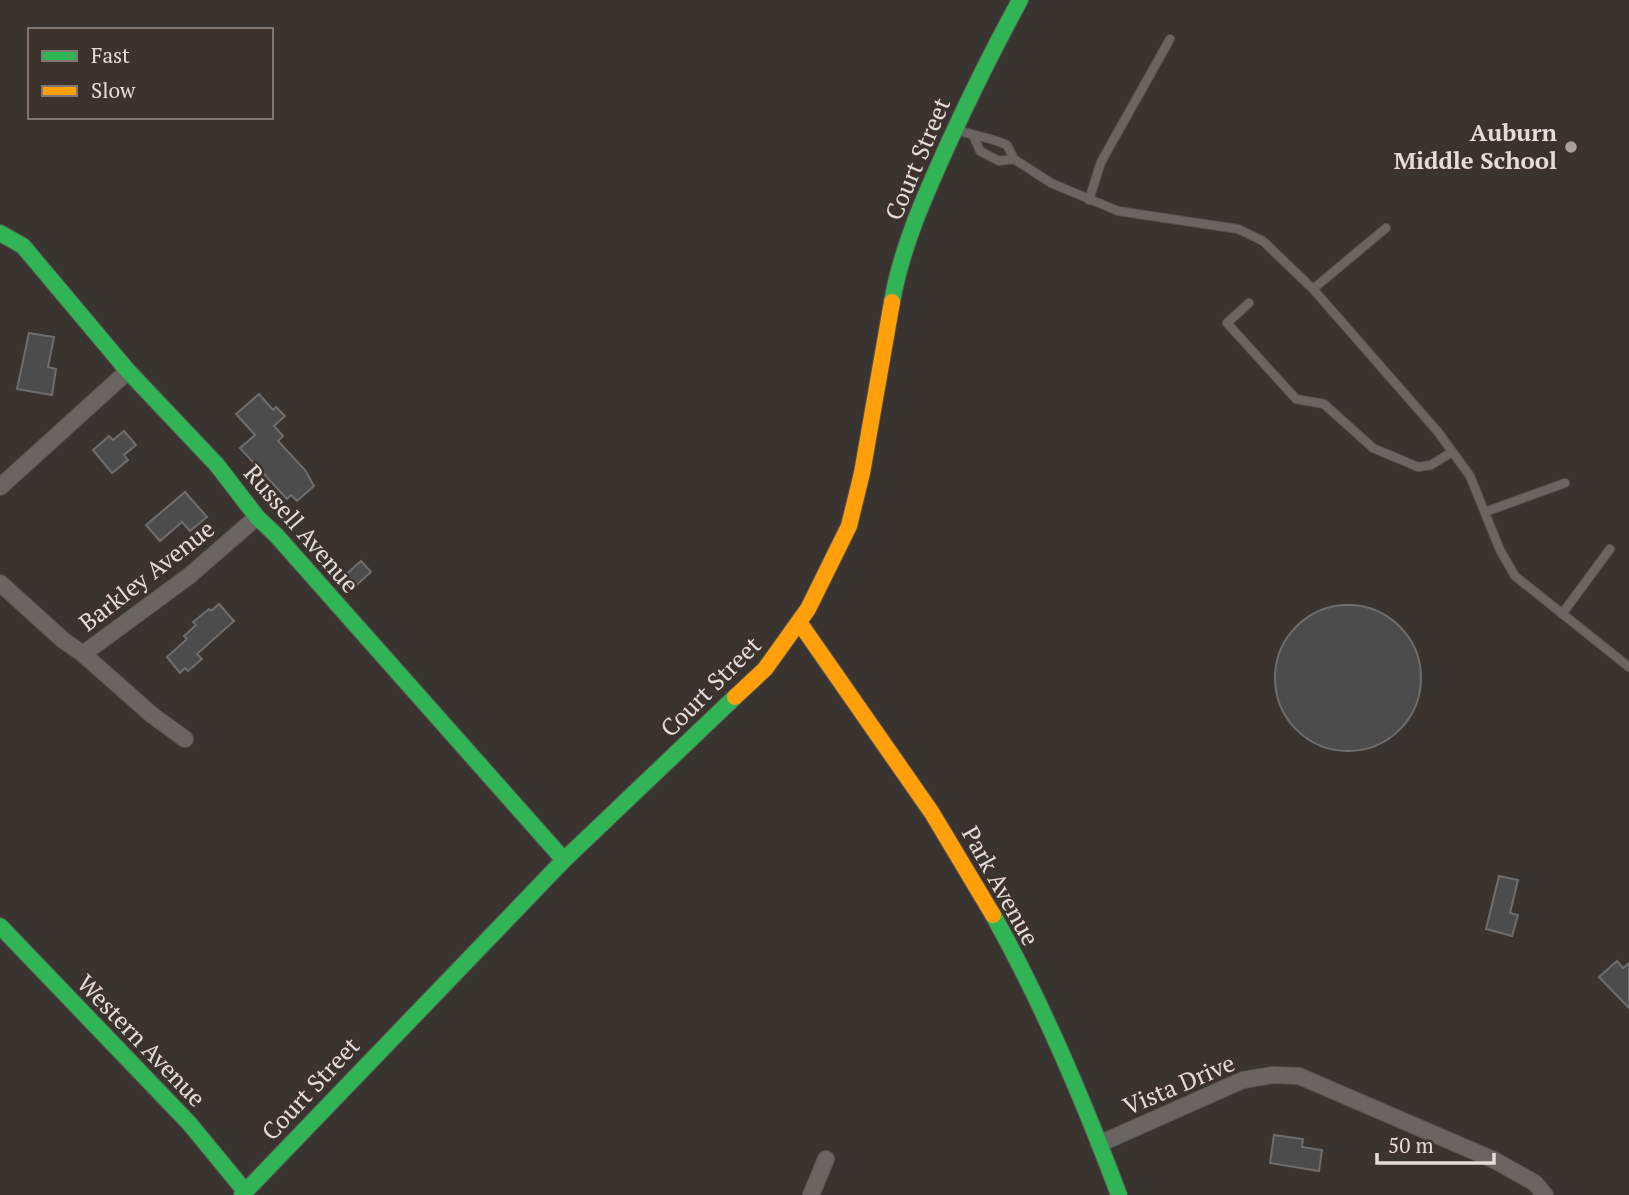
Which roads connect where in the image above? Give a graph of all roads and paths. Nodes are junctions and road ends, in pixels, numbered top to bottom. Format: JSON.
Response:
{"nodes":[{"id":1,"x":1020,"y":0,"type":"edge"},
{"id":2,"x":1170,"y":39,"type":"dead end"},
{"id":3,"x":955,"y":129,"type":"junction"},
{"id":4,"x":974,"y":137,"type":"junction"},
{"id":5,"x":1014,"y":159,"type":"junction"},
{"id":6,"x":1089,"y":200,"type":"junction"},
{"id":7,"x":1386,"y":228,"type":"dead end"},
{"id":8,"x":0,"y":233,"type":"edge"},
{"id":9,"x":1313,"y":289,"type":"junction"},
{"id":10,"x":1250,"y":303,"type":"dead end"},
{"id":11,"x":128,"y":371,"type":"junction"},
{"id":12,"x":1452,"y":452,"type":"junction"},
{"id":13,"x":1565,"y":483,"type":"dead end"},
{"id":14,"x":0,"y":487,"type":"edge"},
{"id":15,"x":1485,"y":512,"type":"junction"},
{"id":16,"x":257,"y":517,"type":"junction"},
{"id":17,"x":1610,"y":549,"type":"dead end"},
{"id":18,"x":0,"y":583,"type":"edge"},
{"id":19,"x":1562,"y":614,"type":"junction"},
{"id":20,"x":799,"y":622,"type":"junction"},
{"id":21,"x":83,"y":654,"type":"junction"},
{"id":22,"x":1629,"y":667,"type":"edge"},
{"id":23,"x":185,"y":739,"type":"dead end"},
{"id":24,"x":565,"y":860,"type":"junction"},
{"id":25,"x":0,"y":926,"type":"edge"},
{"id":26,"x":1098,"y":1144,"type":"junction"},
{"id":27,"x":826,"y":1159,"type":"dead end"},
{"id":28,"x":244,"y":1193,"type":"edge"},
{"id":29,"x":811,"y":1195,"type":"edge"},
{"id":30,"x":1119,"y":1195,"type":"edge"},
{"id":31,"x":1545,"y":1195,"type":"edge"}],
"edges":[{"from":1,"to":3,"type":"street","name":"Court Street"},
{"from":2,"to":6,"type":"lane"},
{"from":3,"to":4,"type":"lane"},
{"from":3,"to":20,"type":"street","name":"Court Street"},
{"from":4,"to":5,"type":"lane"},
{"from":4,"to":5,"type":"lane"},
{"from":5,"to":6,"type":"lane"},
{"from":6,"to":9,"type":"lane"},
{"from":7,"to":9,"type":"lane"},
{"from":8,"to":11,"type":"street","name":"Russell Avenue"},
{"from":9,"to":12,"type":"lane"},
{"from":10,"to":12,"type":"lane"},
{"from":11,"to":14,"type":"street"},
{"from":11,"to":16,"type":"street","name":"Russell Avenue"},
{"from":12,"to":15,"type":"lane"},
{"from":13,"to":15,"type":"lane"},
{"from":15,"to":19,"type":"lane"},
{"from":16,"to":21,"type":"street","name":"Barkley Avenue"},
{"from":16,"to":24,"type":"street","name":"Russell Avenue"},
{"from":17,"to":19,"type":"lane"},
{"from":18,"to":21,"type":"street","name":"Barkley Avenue"},
{"from":19,"to":22,"type":"lane"},
{"from":20,"to":24,"type":"street","name":"Court Street"},
{"from":20,"to":26,"type":"street","name":"Park Avenue"},
{"from":21,"to":23,"type":"street"},
{"from":24,"to":28,"type":"street","name":"Court Street"},
{"from":25,"to":28,"type":"street","name":"Western Avenue"},
{"from":26,"to":30,"type":"street","name":"Park Avenue"},
{"from":26,"to":31,"type":"street","name":"Vista Drive"},
{"from":27,"to":29,"type":"street"}]}
